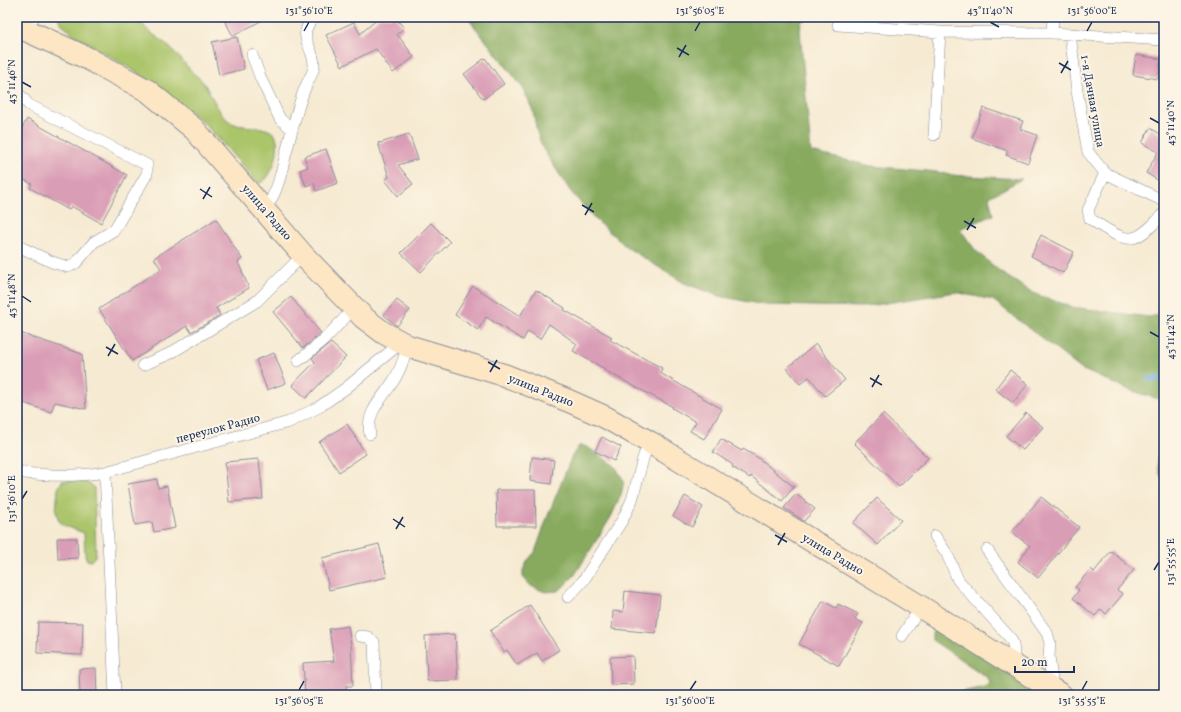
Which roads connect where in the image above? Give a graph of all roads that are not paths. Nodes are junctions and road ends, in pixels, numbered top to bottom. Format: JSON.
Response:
{"nodes":[{"id":1,"x":314,"y":17,"type":"edge"},
{"id":2,"x":1053,"y":17,"type":"edge"},
{"id":3,"x":25,"y":24,"type":"edge"},
{"id":4,"x":838,"y":25,"type":"dead end"},
{"id":5,"x":940,"y":32,"type":"junction"},
{"id":6,"x":1052,"y":33,"type":"junction"},
{"id":7,"x":1070,"y":34,"type":"junction"},
{"id":8,"x":1164,"y":40,"type":"edge"},
{"id":9,"x":252,"y":55,"type":"dead end"},
{"id":10,"x":17,"y":92,"type":"edge"},
{"id":11,"x":292,"y":129,"type":"junction"},
{"id":12,"x":934,"y":135,"type":"dead end"},
{"id":13,"x":1105,"y":173,"type":"junction"},
{"id":14,"x":1164,"y":201,"type":"edge"},
{"id":15,"x":265,"y":209,"type":"junction"},
{"id":16,"x":1164,"y":213,"type":"edge"},
{"id":17,"x":20,"y":247,"type":"dead end"},
{"id":18,"x":303,"y":255,"type":"junction"},
{"id":19,"x":354,"y":308,"type":"junction"},
{"id":20,"x":405,"y":344,"type":"junction"},
{"id":21,"x":298,"y":361,"type":"dead end"},
{"id":22,"x":143,"y":365,"type":"dead end"},
{"id":23,"x":370,"y":434,"type":"dead end"},
{"id":24,"x":651,"y":443,"type":"junction"},
{"id":25,"x":17,"y":472,"type":"edge"},
{"id":26,"x":105,"y":472,"type":"junction"},
{"id":27,"x":935,"y":536,"type":"dead end"},
{"id":28,"x":987,"y":550,"type":"dead end"},
{"id":29,"x":568,"y":596,"type":"dead end"},
{"id":30,"x":921,"y":607,"type":"junction"},
{"id":31,"x":360,"y":636,"type":"dead end"},
{"id":32,"x":902,"y":636,"type":"dead end"},
{"id":33,"x":1015,"y":666,"type":"junction"},
{"id":34,"x":1057,"y":692,"type":"edge"},
{"id":35,"x":115,"y":695,"type":"edge"},
{"id":36,"x":376,"y":695,"type":"edge"}],
"edges":[{"from":1,"to":11,"type":"lane"},
{"from":2,"to":6,"type":"lane"},
{"from":3,"to":15,"type":"main road","name":"улица Радио"},
{"from":4,"to":5,"type":"lane"},
{"from":5,"to":6,"type":"lane"},
{"from":5,"to":12,"type":"lane"},
{"from":6,"to":7,"type":"lane"},
{"from":7,"to":8,"type":"lane"},
{"from":7,"to":13,"type":"lane","name":"1-я Дачная улица"},
{"from":9,"to":11,"type":"lane"},
{"from":10,"to":17,"type":"lane"},
{"from":11,"to":15,"type":"lane"},
{"from":13,"to":14,"type":"lane","name":"1-я Дачная улица"},
{"from":13,"to":16,"type":"lane"},
{"from":15,"to":18,"type":"main road","name":"улица Радио"},
{"from":18,"to":19,"type":"main road","name":"улица Радио"},
{"from":18,"to":22,"type":"lane"},
{"from":19,"to":20,"type":"main road","name":"улица Радио"},
{"from":19,"to":21,"type":"lane"},
{"from":20,"to":23,"type":"lane"},
{"from":20,"to":24,"type":"main road","name":"улица Радио"},
{"from":20,"to":26,"type":"lane","name":"переулок Радио"},
{"from":24,"to":29,"type":"lane"},
{"from":24,"to":30,"type":"main road","name":"улица Радио"},
{"from":25,"to":26,"type":"lane","name":"переулок Радио"},
{"from":26,"to":35,"type":"lane"},
{"from":27,"to":33,"type":"lane"},
{"from":28,"to":34,"type":"lane"},
{"from":30,"to":32,"type":"lane"},
{"from":30,"to":33,"type":"main road","name":"улица Радио"},
{"from":31,"to":36,"type":"lane"},
{"from":33,"to":34,"type":"main road","name":"улица Радио"}]}
